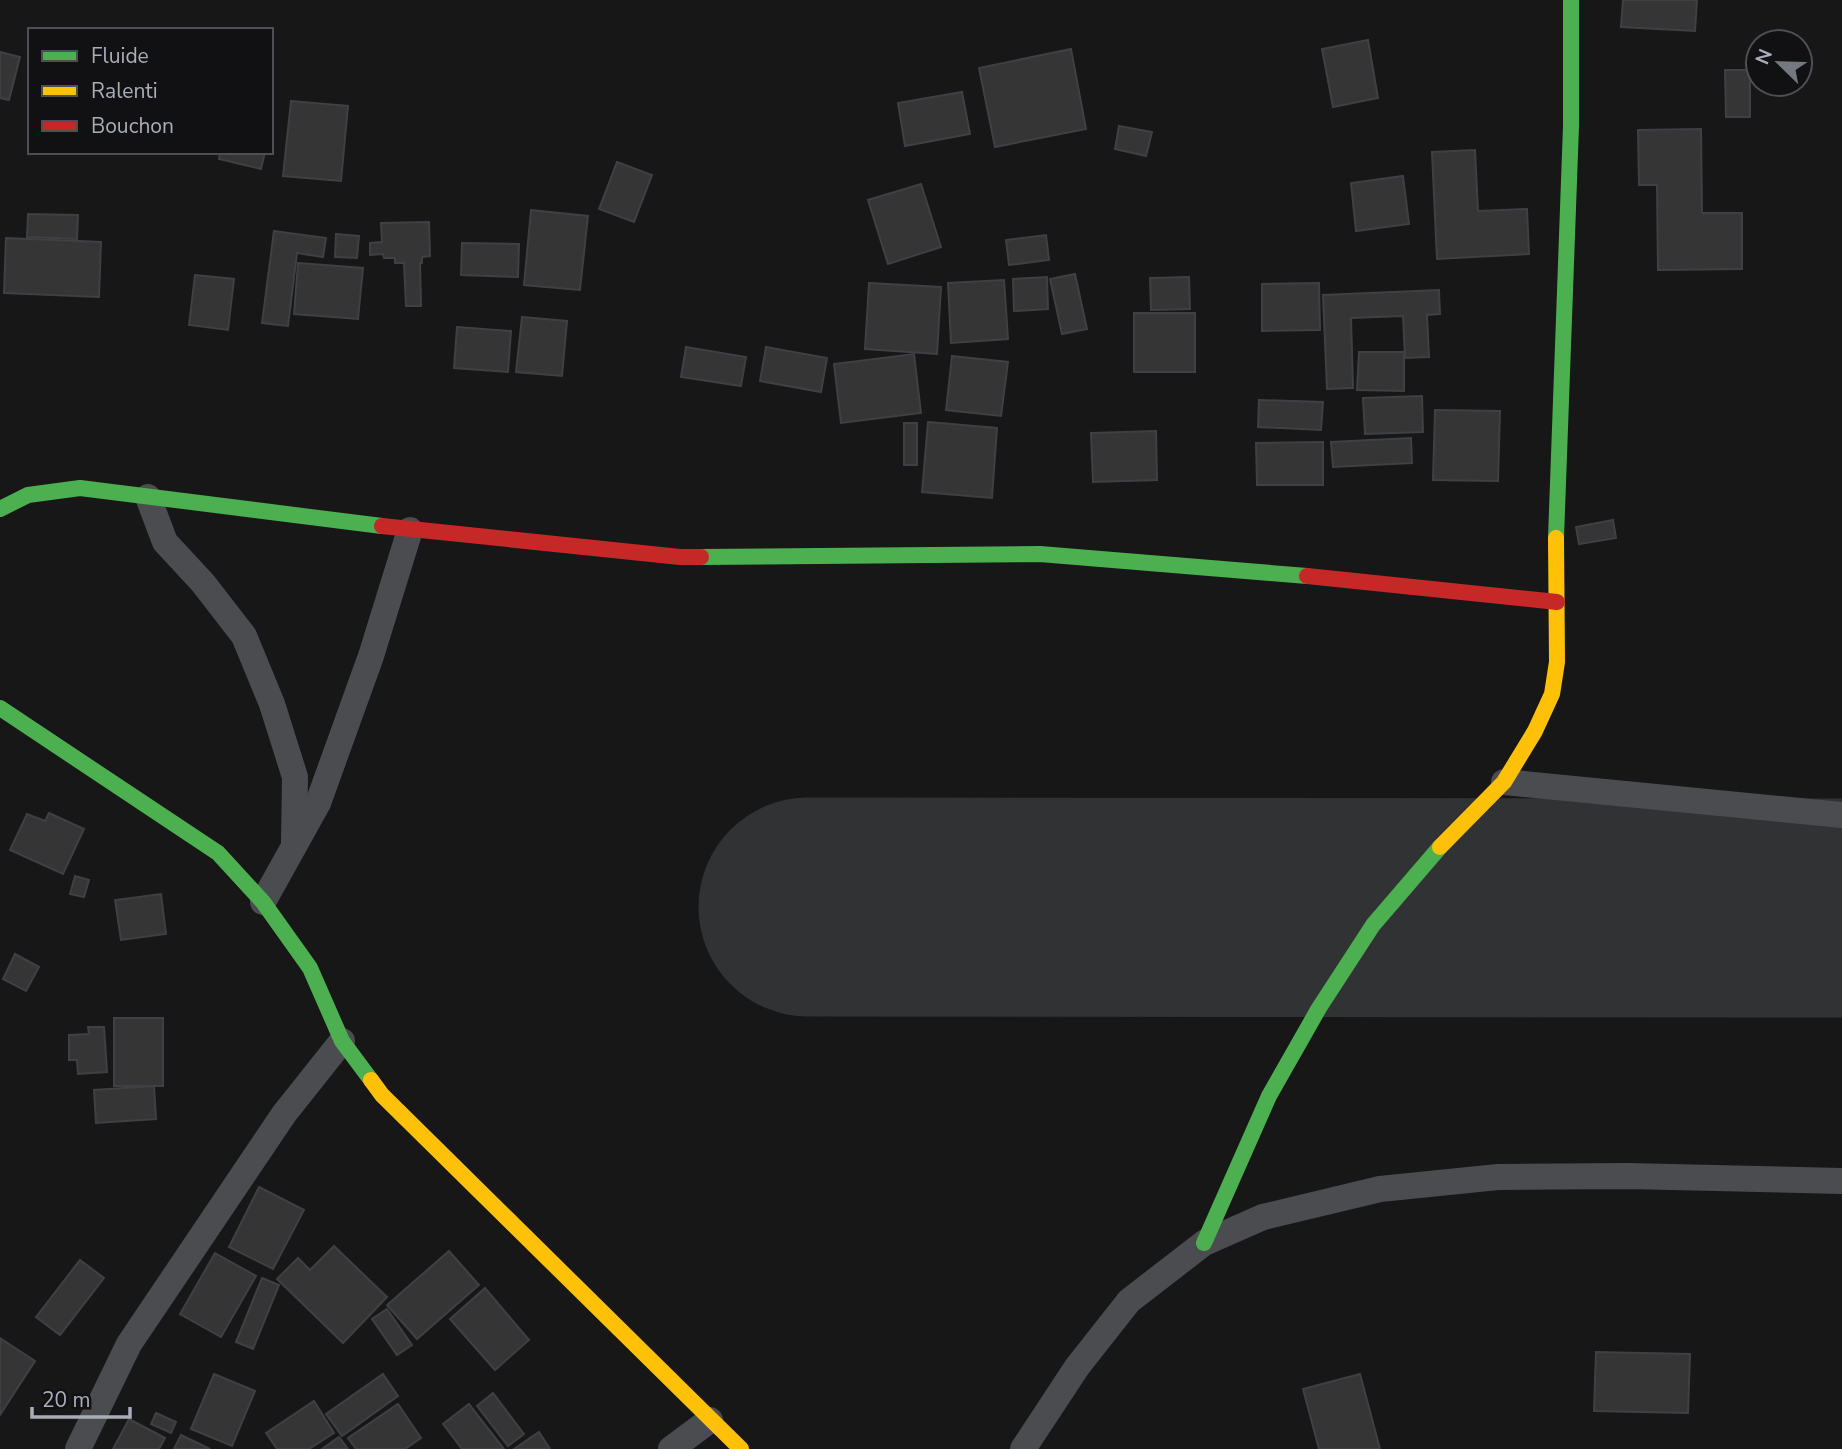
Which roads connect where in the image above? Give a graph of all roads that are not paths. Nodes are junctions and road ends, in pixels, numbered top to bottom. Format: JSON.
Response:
{"nodes":[{"id":1,"x":1571,"y":0,"type":"edge"},
{"id":2,"x":148,"y":497,"type":"junction"},
{"id":3,"x":0,"y":509,"type":"edge"},
{"id":4,"x":410,"y":530,"type":"junction"},
{"id":5,"x":1557,"y":601,"type":"junction"},
{"id":6,"x":0,"y":708,"type":"edge"},
{"id":7,"x":1504,"y":782,"type":"junction"},
{"id":8,"x":1842,"y":815,"type":"edge"},
{"id":9,"x":294,"y":846,"type":"junction"},
{"id":10,"x":263,"y":902,"type":"junction"},
{"id":11,"x":342,"y":1041,"type":"junction"},
{"id":12,"x":1842,"y":1181,"type":"edge"},
{"id":13,"x":1204,"y":1243,"type":"junction"},
{"id":14,"x":710,"y":1420,"type":"junction"},
{"id":15,"x":78,"y":1449,"type":"edge"},
{"id":16,"x":671,"y":1449,"type":"edge"},
{"id":17,"x":741,"y":1449,"type":"edge"},
{"id":18,"x":1023,"y":1449,"type":"edge"}],
"edges":[{"from":1,"to":5,"type":"street"},
{"from":2,"to":3,"type":"street"},
{"from":2,"to":4,"type":"street"},
{"from":2,"to":9,"type":"street"},
{"from":4,"to":5,"type":"street"},
{"from":4,"to":9,"type":"street"},
{"from":5,"to":7,"type":"street"},
{"from":6,"to":10,"type":"street"},
{"from":7,"to":8,"type":"street"},
{"from":7,"to":13,"type":"street"},
{"from":9,"to":10,"type":"street"},
{"from":10,"to":11,"type":"street"},
{"from":11,"to":14,"type":"street"},
{"from":11,"to":15,"type":"street"},
{"from":12,"to":13,"type":"street"},
{"from":13,"to":18,"type":"street"},
{"from":14,"to":16,"type":"street"},
{"from":14,"to":17,"type":"street"}]}
